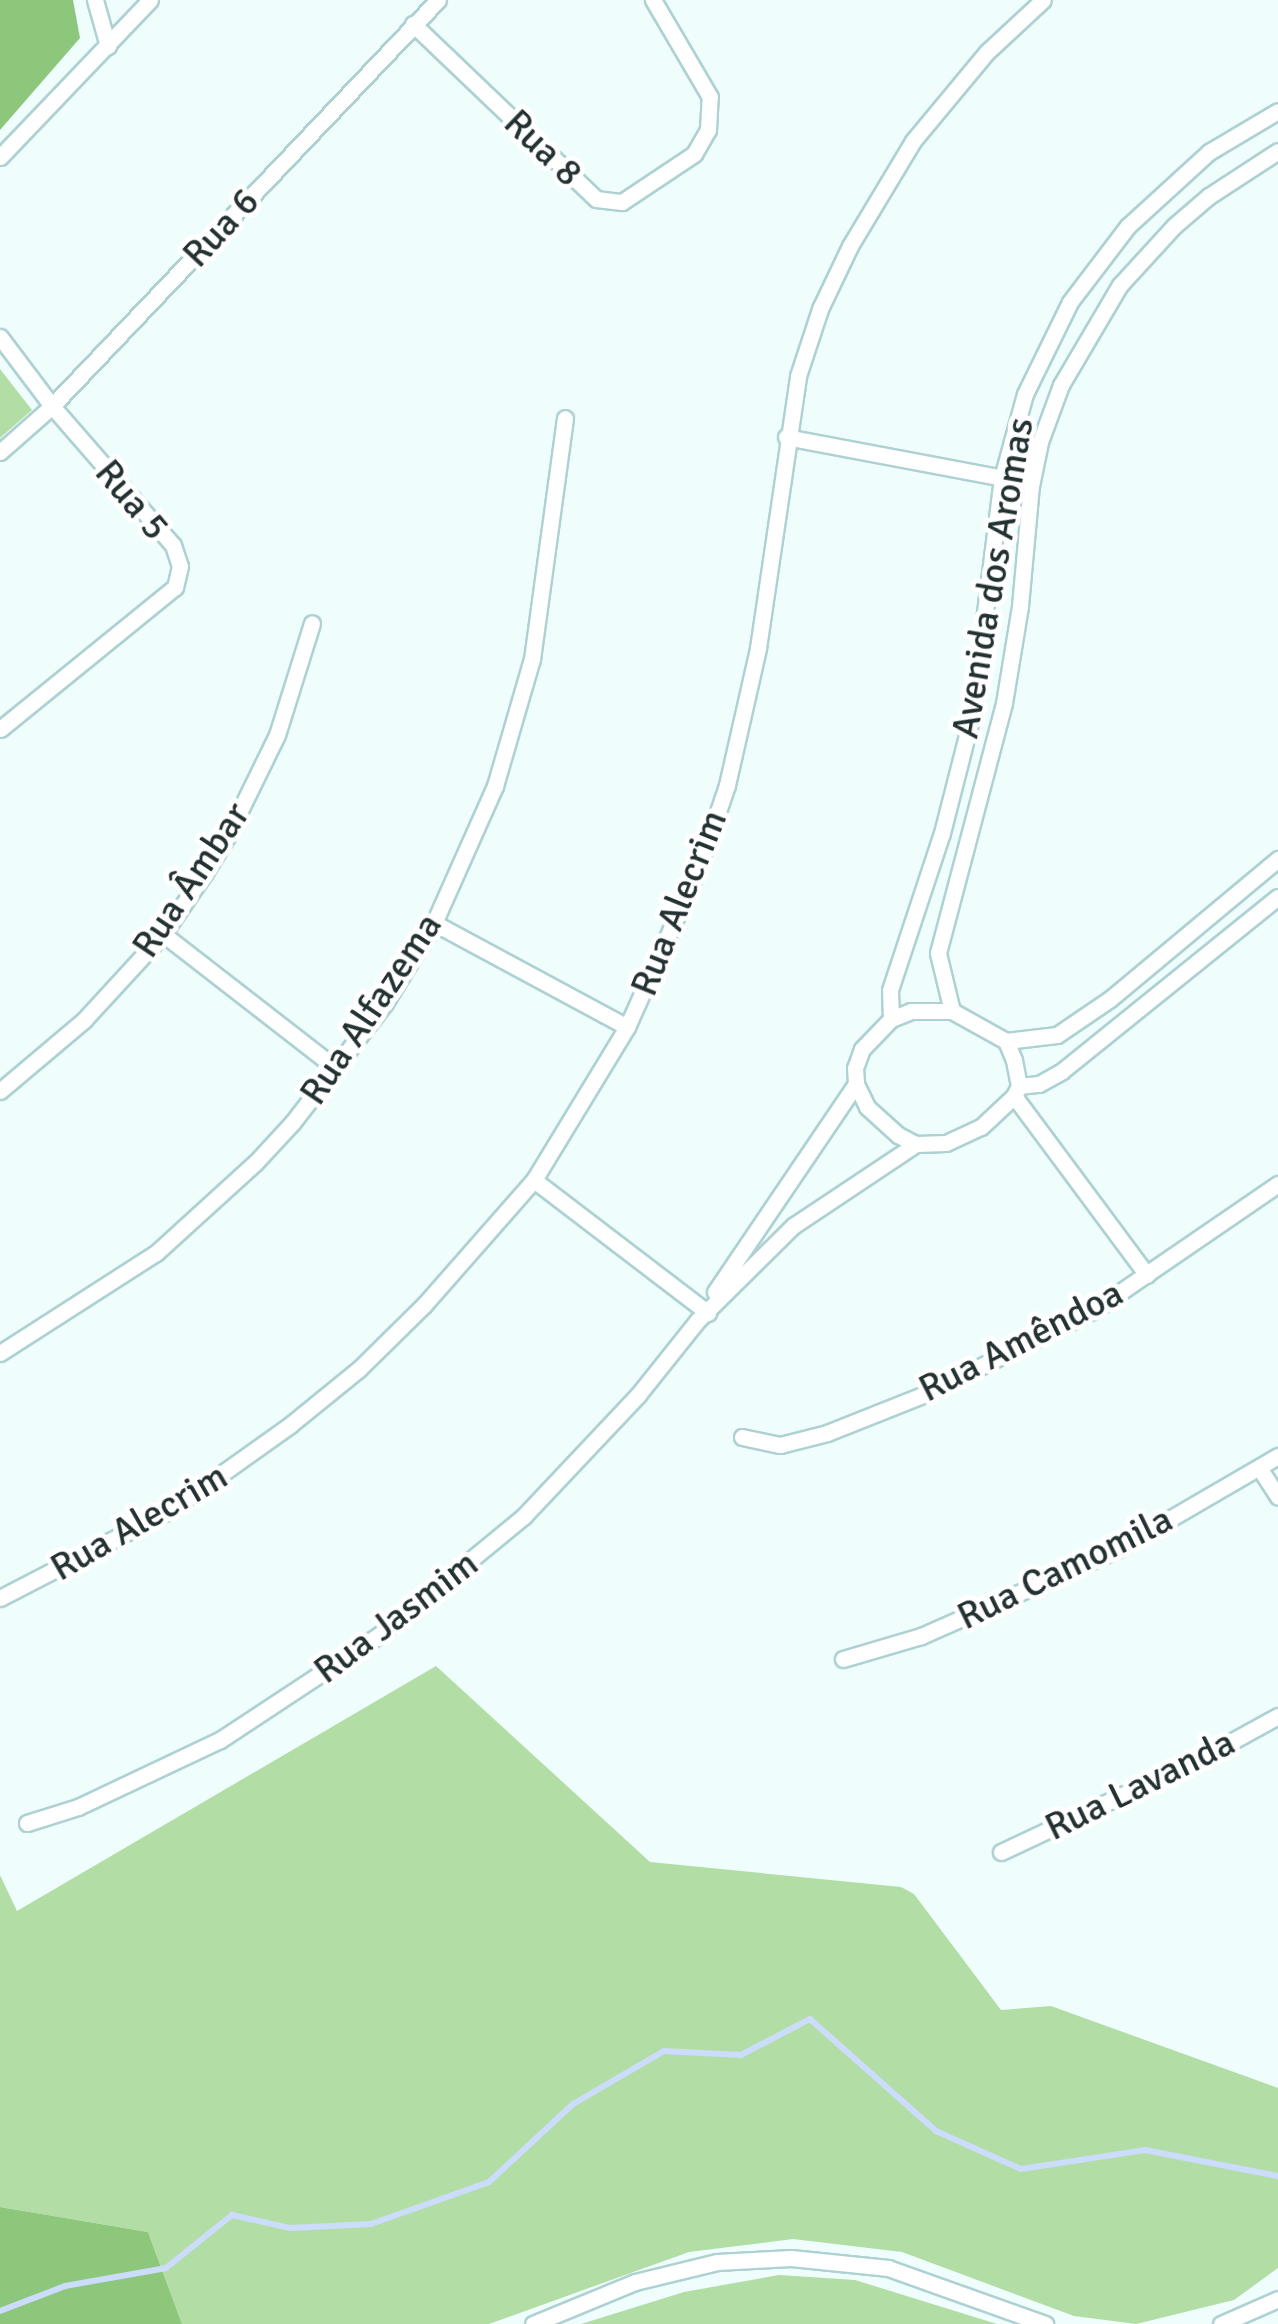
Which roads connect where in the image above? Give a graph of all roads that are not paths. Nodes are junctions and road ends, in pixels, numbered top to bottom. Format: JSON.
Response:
{"nodes":[{"id":1,"x":95,"y":0,"type":"edge"},
{"id":2,"x":150,"y":0,"type":"edge"},
{"id":3,"x":438,"y":0,"type":"edge"},
{"id":4,"x":653,"y":0,"type":"edge"},
{"id":5,"x":1043,"y":0,"type":"edge"},
{"id":6,"x":414,"y":24,"type":"junction"},
{"id":7,"x":108,"y":46,"type":"junction"},
{"id":8,"x":1278,"y":111,"type":"edge"},
{"id":9,"x":1278,"y":151,"type":"edge"},
{"id":10,"x":0,"y":158,"type":"edge"},
{"id":11,"x":0,"y":337,"type":"edge"},
{"id":12,"x":52,"y":406,"type":"junction"},
{"id":13,"x":565,"y":418,"type":"dead end"},
{"id":14,"x":786,"y":437,"type":"junction"},
{"id":15,"x":0,"y":452,"type":"edge"},
{"id":16,"x":1002,"y":478,"type":"junction"},
{"id":17,"x":312,"y":623,"type":"dead end"},
{"id":18,"x":0,"y":730,"type":"edge"},
{"id":19,"x":1278,"y":859,"type":"edge"},
{"id":20,"x":1278,"y":897,"type":"edge"},
{"id":21,"x":434,"y":923,"type":"junction"},
{"id":22,"x":163,"y":934,"type":"junction"},
{"id":23,"x":952,"y":1012,"type":"junction"},
{"id":24,"x":892,"y":1019,"type":"junction"},
{"id":25,"x":627,"y":1027,"type":"junction"},
{"id":26,"x":1006,"y":1041,"type":"junction"},
{"id":27,"x":336,"y":1068,"type":"junction"},
{"id":28,"x":856,"y":1084,"type":"junction"},
{"id":29,"x":0,"y":1091,"type":"edge"},
{"id":30,"x":1016,"y":1091,"type":"junction"},
{"id":31,"x":916,"y":1144,"type":"junction"},
{"id":32,"x":534,"y":1180,"type":"junction"},
{"id":33,"x":1278,"y":1184,"type":"edge"},
{"id":34,"x":1147,"y":1275,"type":"junction"},
{"id":35,"x":703,"y":1315,"type":"junction"},
{"id":36,"x":0,"y":1353,"type":"edge"},
{"id":37,"x":742,"y":1437,"type":"dead end"},
{"id":38,"x":1278,"y":1456,"type":"edge"},
{"id":39,"x":1260,"y":1469,"type":"junction"},
{"id":40,"x":1278,"y":1497,"type":"edge"},
{"id":41,"x":0,"y":1598,"type":"edge"},
{"id":42,"x":842,"y":1659,"type":"dead end"},
{"id":43,"x":1278,"y":1716,"type":"edge"},
{"id":44,"x":28,"y":1822,"type":"dead end"},
{"id":45,"x":1001,"y":1852,"type":"dead end"},
{"id":46,"x":1278,"y":2299,"type":"edge"},
{"id":47,"x":533,"y":2324,"type":"edge"},
{"id":48,"x":1045,"y":2324,"type":"edge"},
{"id":49,"x":1221,"y":2324,"type":"edge"}],
"edges":[{"from":1,"to":7,"type":"street"},
{"from":2,"to":7,"type":"street"},
{"from":3,"to":6,"type":"street","name":"Rua 6"},
{"from":4,"to":6,"type":"street","name":"Rua 8"},
{"from":5,"to":14,"type":"street","name":"Rua Alecrim"},
{"from":6,"to":12,"type":"street","name":"Rua 6"},
{"from":7,"to":10,"type":"street"},
{"from":8,"to":16,"type":"street","name":"Avenida dos Aromas"},
{"from":9,"to":23,"type":"street","name":"Avenida dos Aromas"},
{"from":11,"to":12,"type":"street","name":"Rua 5"},
{"from":12,"to":15,"type":"street","name":"Rua 6"},
{"from":12,"to":18,"type":"street","name":"Rua 5"},
{"from":13,"to":21,"type":"street","name":"Rua Alfazema"},
{"from":14,"to":16,"type":"street"},
{"from":14,"to":25,"type":"street","name":"Rua Alecrim"},
{"from":16,"to":24,"type":"street","name":"Avenida dos Aromas"},
{"from":17,"to":22,"type":"street","name":"Rua Âmbar"},
{"from":19,"to":26,"type":"street"},
{"from":20,"to":30,"type":"street"},
{"from":21,"to":25,"type":"street"},
{"from":21,"to":27,"type":"street","name":"Rua Alfazema"},
{"from":22,"to":27,"type":"street"},
{"from":22,"to":29,"type":"street","name":"Rua Âmbar"},
{"from":23,"to":24,"type":"street"},
{"from":23,"to":26,"type":"street"},
{"from":24,"to":28,"type":"street"},
{"from":25,"to":32,"type":"street","name":"Rua Alecrim"},
{"from":26,"to":30,"type":"street"},
{"from":27,"to":36,"type":"street","name":"Rua Alfazema"},
{"from":28,"to":31,"type":"street"},
{"from":28,"to":35,"type":"street"},
{"from":30,"to":31,"type":"street"},
{"from":30,"to":34,"type":"street"},
{"from":31,"to":35,"type":"street"},
{"from":32,"to":35,"type":"street"},
{"from":32,"to":41,"type":"street","name":"Rua Alecrim"},
{"from":33,"to":34,"type":"street","name":"Rua Amêndoa"},
{"from":34,"to":37,"type":"street","name":"Rua Amêndoa"},
{"from":35,"to":44,"type":"street","name":"Rua Jasmim"},
{"from":38,"to":39,"type":"street","name":"Rua Camomila"},
{"from":39,"to":40,"type":"street"},
{"from":39,"to":42,"type":"street","name":"Rua Camomila"},
{"from":43,"to":45,"type":"street","name":"Rua Lavanda"},
{"from":46,"to":49,"type":"street"},
{"from":47,"to":48,"type":"street"}]}
